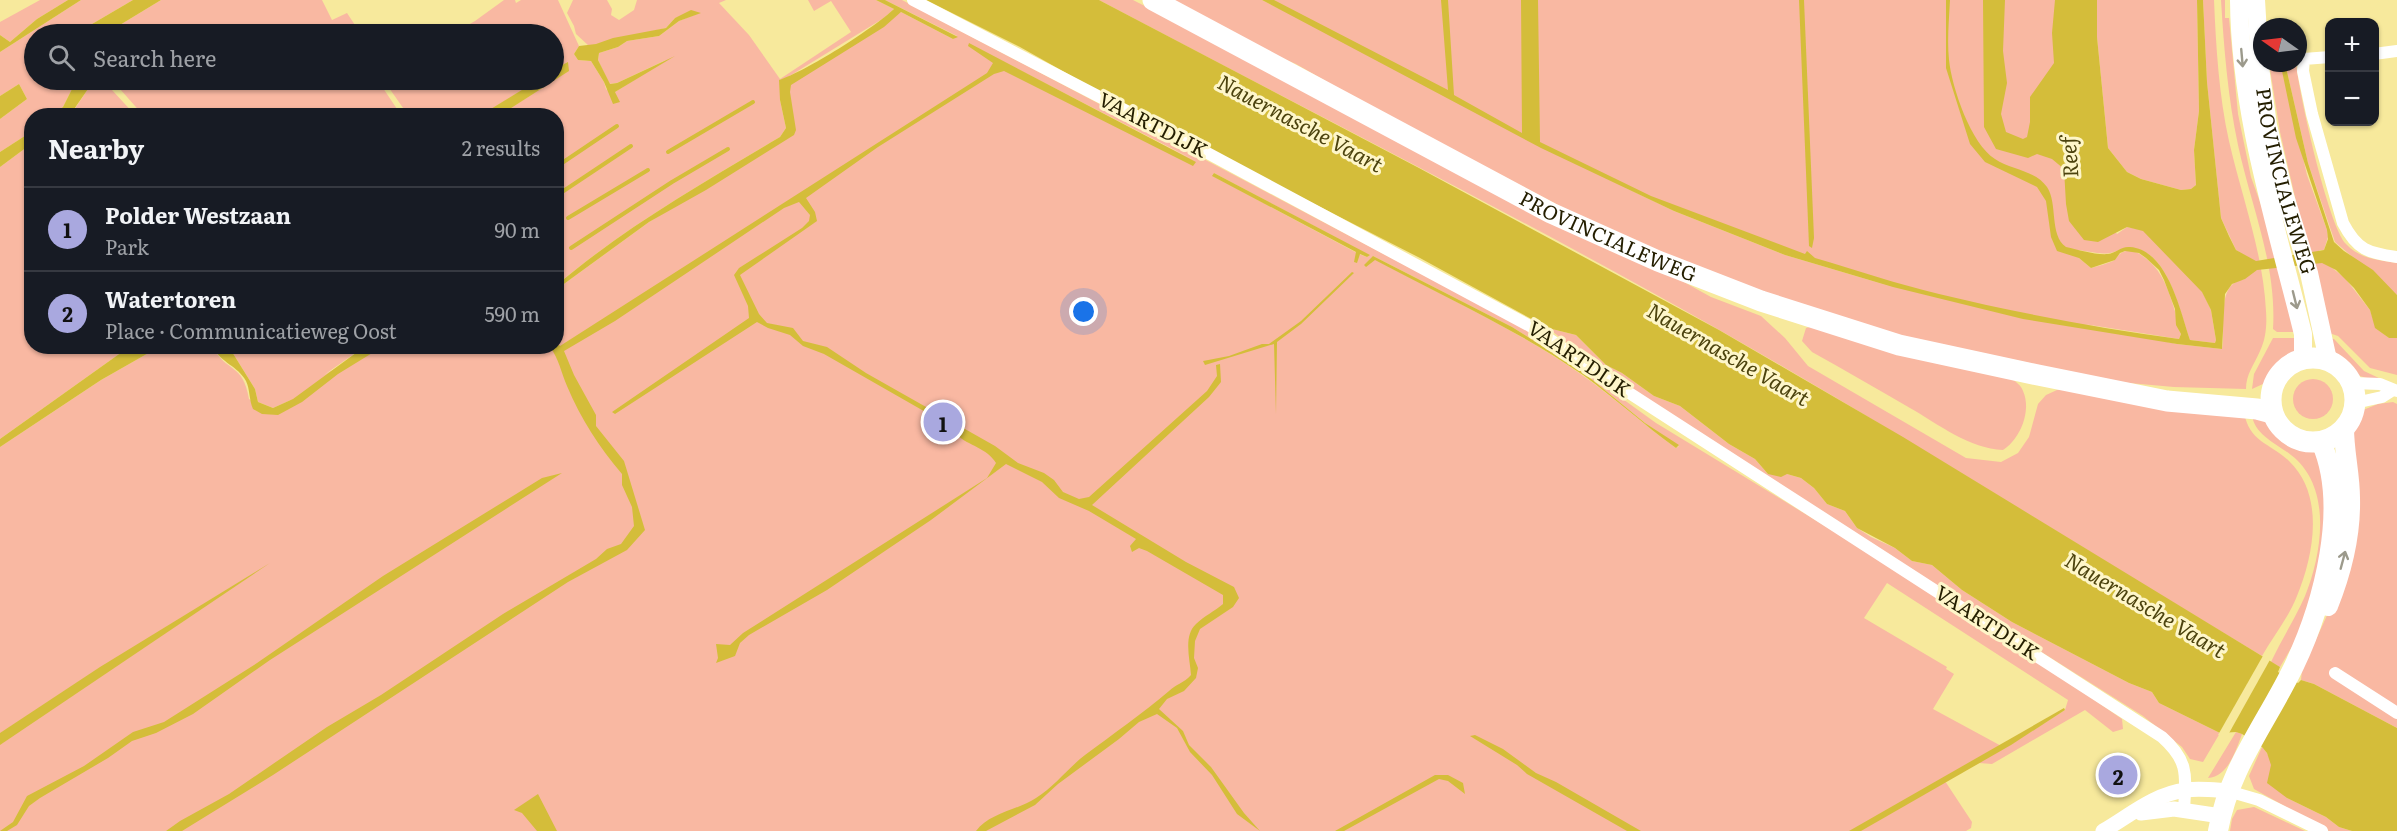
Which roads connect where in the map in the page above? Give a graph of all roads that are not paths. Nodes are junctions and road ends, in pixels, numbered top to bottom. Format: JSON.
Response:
{"nodes":[{"id":1,"x":913,"y":0,"type":"edge"},
{"id":2,"x":1153,"y":0,"type":"edge"},
{"id":3,"x":2239,"y":0,"type":"edge"},
{"id":4,"x":2256,"y":0,"type":"edge"},
{"id":5,"x":2397,"y":51,"type":"edge"},
{"id":6,"x":2379,"y":53,"type":"edge"},
{"id":7,"x":2325,"y":57,"type":"edge"},
{"id":8,"x":2397,"y":257,"type":"edge"},
{"id":9,"x":2303,"y":358,"type":"junction"},
{"id":10,"x":2328,"y":360,"type":"junction"},
{"id":11,"x":2395,"y":390,"type":"edge"},
{"id":12,"x":2354,"y":393,"type":"junction"},
{"id":13,"x":2271,"y":403,"type":"junction"},
{"id":14,"x":2344,"y":428,"type":"junction"},
{"id":15,"x":2322,"y":442,"type":"junction"},
{"id":16,"x":2294,"y":665,"type":"junction"},
{"id":17,"x":2335,"y":673,"type":"dead end"},
{"id":18,"x":2397,"y":713,"type":"edge"},
{"id":19,"x":2185,"y":790,"type":"junction"},
{"id":20,"x":2228,"y":791,"type":"junction"},
{"id":21,"x":2184,"y":810,"type":"junction"},
{"id":22,"x":2124,"y":819,"type":"junction"},
{"id":23,"x":2219,"y":824,"type":"edge"},
{"id":24,"x":2103,"y":831,"type":"edge"},
{"id":25,"x":2322,"y":831,"type":"edge"}],
"edges":[{"from":1,"to":19,"type":"street","name":"VAARTDIJK"},
{"from":2,"to":13,"type":"highway","name":"PROVINCIALEWEG"},
{"from":3,"to":9,"type":"main road","name":"PROVINCIALEWEG","one_way":true},
{"from":4,"to":10,"type":"main road","name":"PROVINCIALEWEG"},
{"from":5,"to":6,"type":"street"},
{"from":7,"to":8,"type":"street"},
{"from":9,"to":10,"type":"highway"},
{"from":9,"to":13,"type":"highway"},
{"from":10,"to":12,"type":"highway"},
{"from":11,"to":12,"type":"street"},
{"from":11,"to":12,"type":"street"},
{"from":12,"to":14,"type":"highway"},
{"from":13,"to":15,"type":"highway"},
{"from":14,"to":15,"type":"highway"},
{"from":16,"to":14,"type":"main road","one_way":true},
{"from":15,"to":16,"type":"main road"},
{"from":16,"to":20,"type":"main road"},
{"from":17,"to":18,"type":"street"},
{"from":19,"to":20,"type":"street"},
{"from":19,"to":21,"type":"street","name":"VAARTDIJK"},
{"from":19,"to":22,"type":"street"},
{"from":20,"to":23,"type":"main road"},
{"from":20,"to":25,"type":"street"},
{"from":21,"to":22,"type":"street"},
{"from":21,"to":23,"type":"street"},
{"from":22,"to":24,"type":"street"}]}
